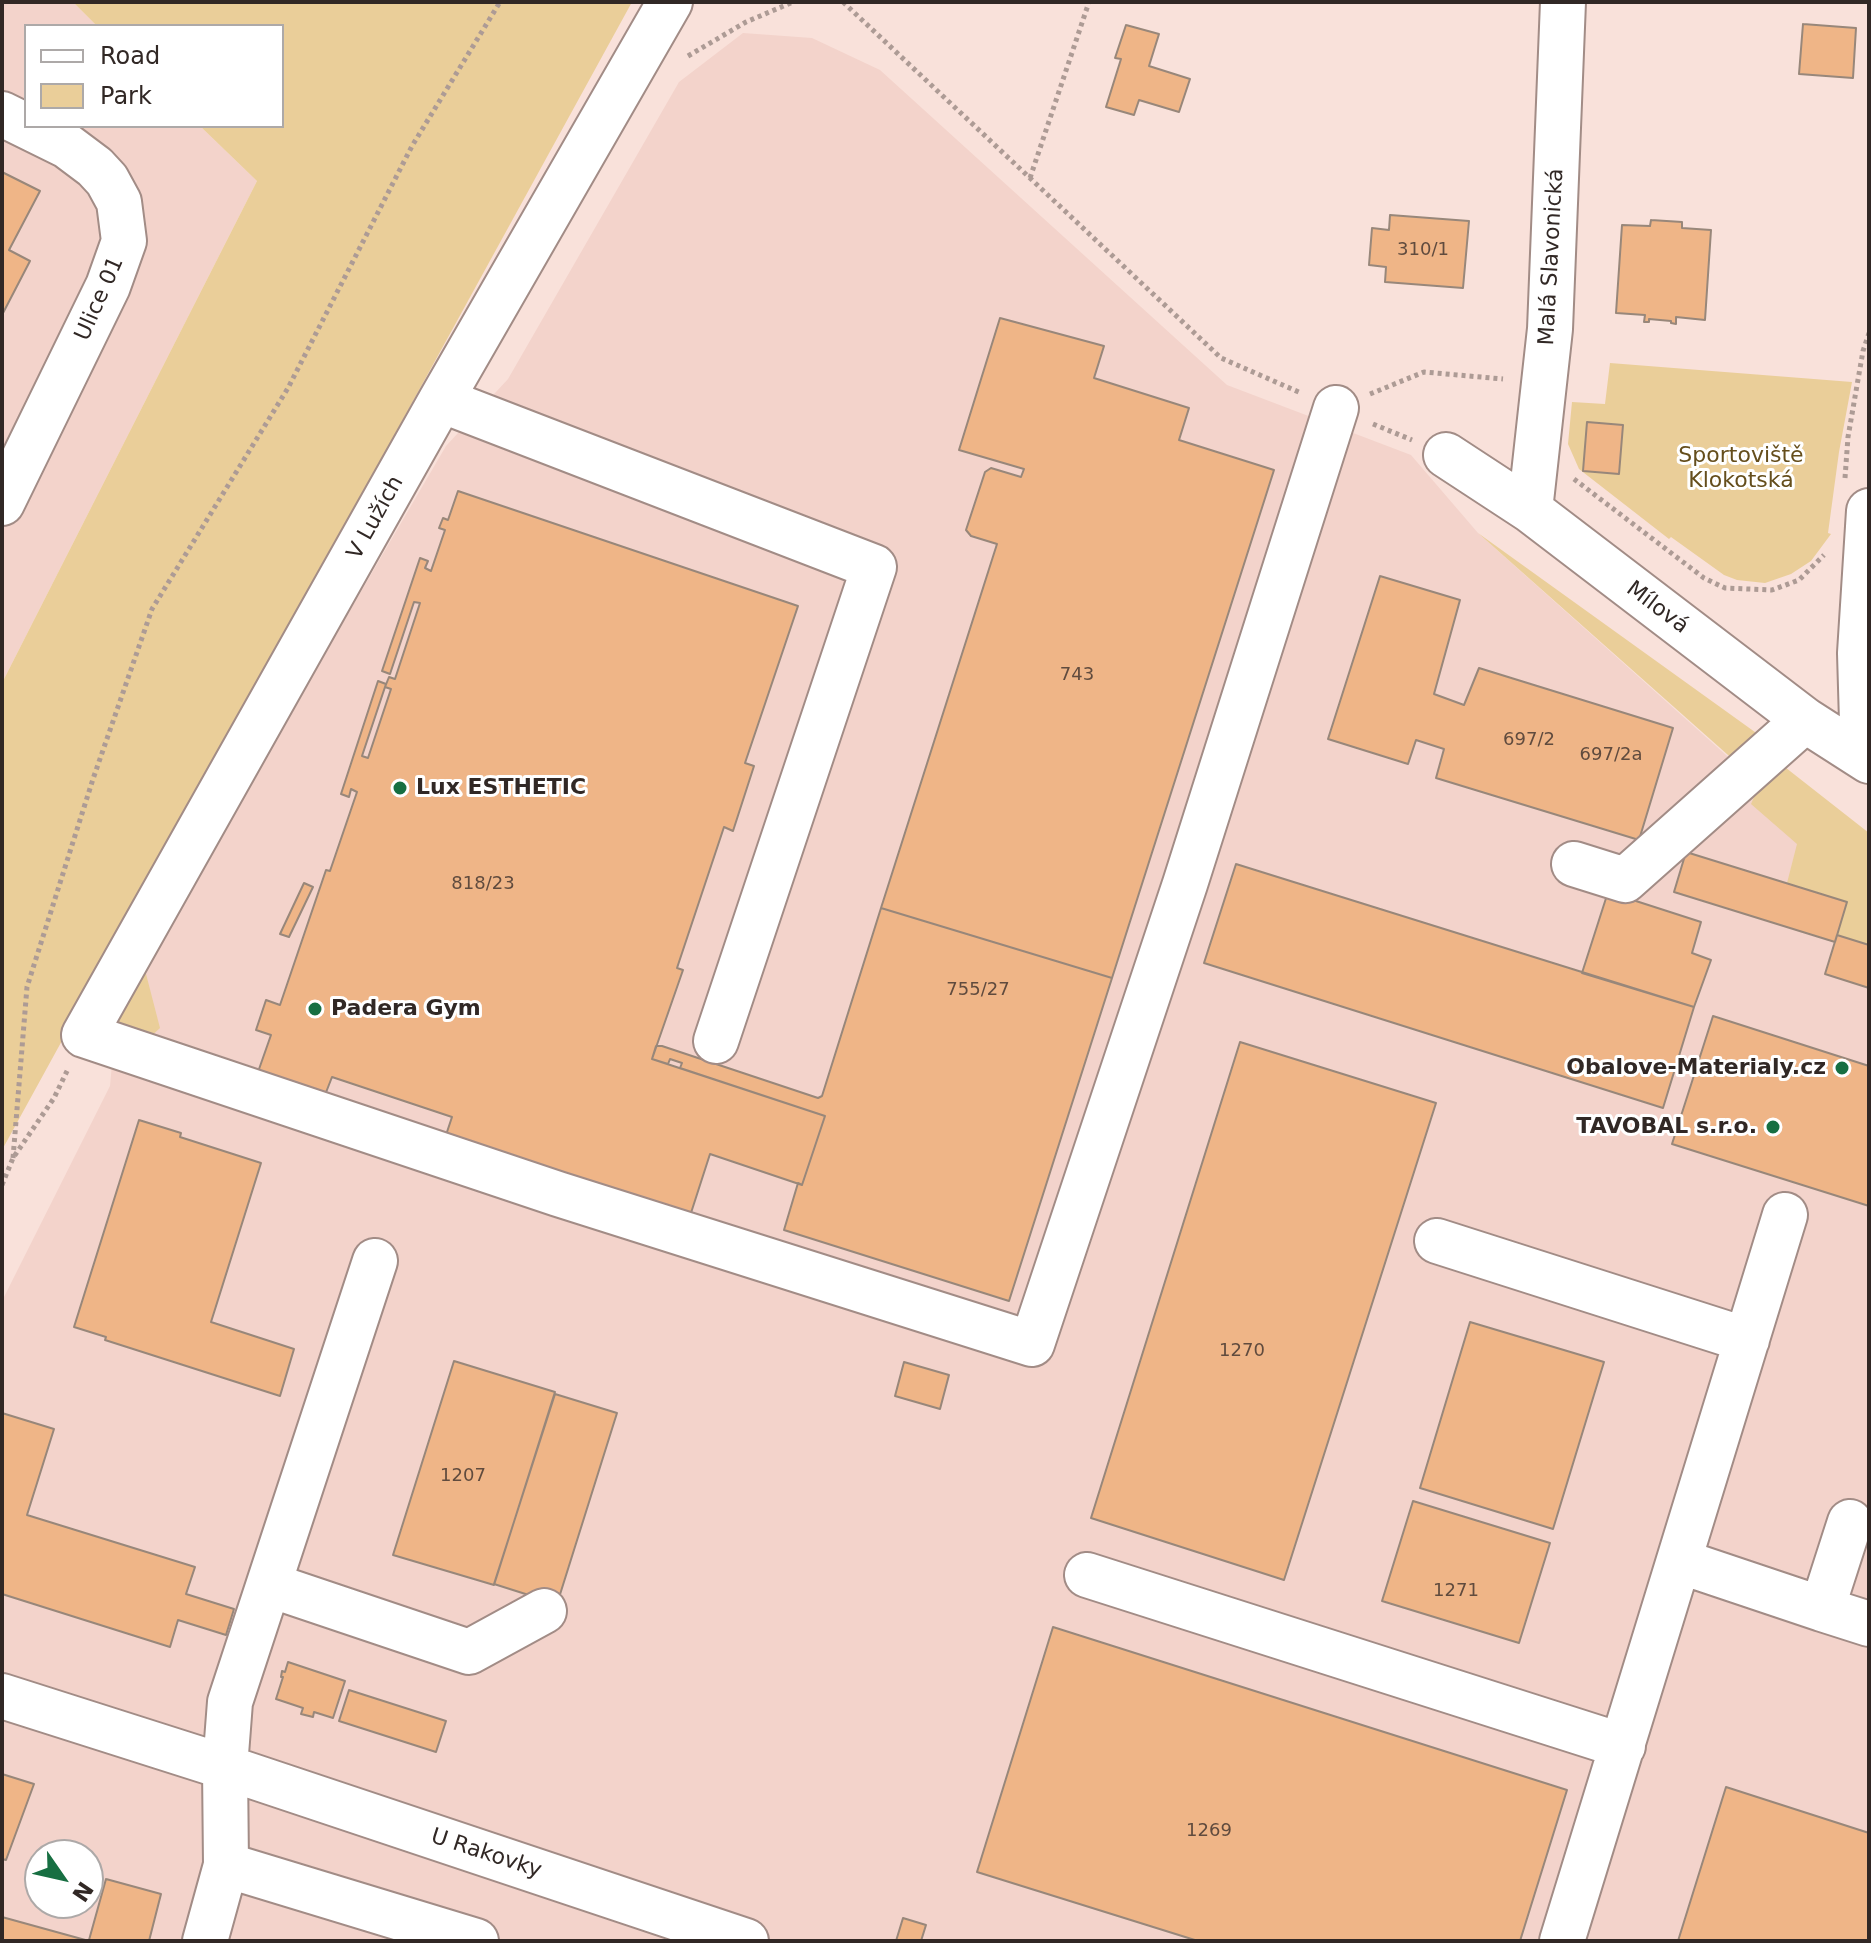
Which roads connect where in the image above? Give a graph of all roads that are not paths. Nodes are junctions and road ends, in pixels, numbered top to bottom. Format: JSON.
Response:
{"nodes":[{"id":1,"x":670,"y":2,"type":"edge"},
{"id":2,"x":1563,"y":2,"type":"edge"},
{"id":3,"x":2,"y":114,"type":"edge"},
{"id":4,"x":24,"y":125,"type":"edge"},
{"id":5,"x":30,"y":128,"type":"edge"},
{"id":6,"x":441,"y":400,"type":"junction"},
{"id":7,"x":1336,"y":408,"type":"road end"},
{"id":8,"x":1446,"y":455,"type":"road end"},
{"id":9,"x":1857,"y":498,"type":"edge"},
{"id":10,"x":2,"y":503,"type":"edge"},
{"id":11,"x":1530,"y":510,"type":"junction"},
{"id":12,"x":1805,"y":720,"type":"junction"},
{"id":13,"x":1866,"y":758,"type":"edge"},
{"id":14,"x":1574,"y":864,"type":"dead end"},
{"id":15,"x":716,"y":1041,"type":"dead end"},
{"id":16,"x":1785,"y":1215,"type":"dead end"},
{"id":17,"x":1437,"y":1241,"type":"dead end"},
{"id":18,"x":375,"y":1261,"type":"dead end"},
{"id":19,"x":1747,"y":1340,"type":"junction"},
{"id":20,"x":1850,"y":1522,"type":"dead end"},
{"id":21,"x":1679,"y":1561,"type":"junction"},
{"id":22,"x":1087,"y":1575,"type":"dead end"},
{"id":23,"x":270,"y":1585,"type":"junction"},
{"id":24,"x":1822,"y":1609,"type":"junction"},
{"id":25,"x":544,"y":1611,"type":"dead end"},
{"id":26,"x":1869,"y":1624,"type":"edge"},
{"id":27,"x":2,"y":1696,"type":"edge"},
{"id":28,"x":1623,"y":1746,"type":"junction"},
{"id":29,"x":225,"y":1767,"type":"junction"},
{"id":30,"x":226,"y":1865,"type":"junction"},
{"id":31,"x":205,"y":1941,"type":"edge"},
{"id":32,"x":476,"y":1941,"type":"edge"},
{"id":33,"x":746,"y":1941,"type":"edge"},
{"id":34,"x":1562,"y":1941,"type":"edge"}],
"edges":[{"from":1,"to":6,"type":"street","name":"V Lužích"},
{"from":2,"to":11,"type":"street","name":"Malá Slavonická"},
{"from":3,"to":4,"type":"street","name":"Ulice 01"},
{"from":5,"to":10,"type":"street","name":"Ulice 01"},
{"from":6,"to":7,"type":"street","name":"V Lužích"},
{"from":6,"to":15,"type":"street"},
{"from":8,"to":11,"type":"street","name":"Mílová"},
{"from":9,"to":13,"type":"street"},
{"from":11,"to":12,"type":"street","name":"Mílová"},
{"from":12,"to":13,"type":"street","name":"Mílová"},
{"from":12,"to":14,"type":"street"},
{"from":16,"to":19,"type":"street"},
{"from":17,"to":19,"type":"street"},
{"from":18,"to":23,"type":"street"},
{"from":19,"to":21,"type":"street"},
{"from":20,"to":24,"type":"street"},
{"from":21,"to":24,"type":"street"},
{"from":21,"to":28,"type":"street"},
{"from":22,"to":28,"type":"street"},
{"from":23,"to":25,"type":"street"},
{"from":23,"to":29,"type":"street"},
{"from":24,"to":26,"type":"street"},
{"from":27,"to":29,"type":"street","name":"U Rakovky"},
{"from":28,"to":34,"type":"street"},
{"from":29,"to":30,"type":"street"},
{"from":29,"to":33,"type":"street","name":"U Rakovky"},
{"from":30,"to":31,"type":"street"},
{"from":30,"to":32,"type":"street"}]}
